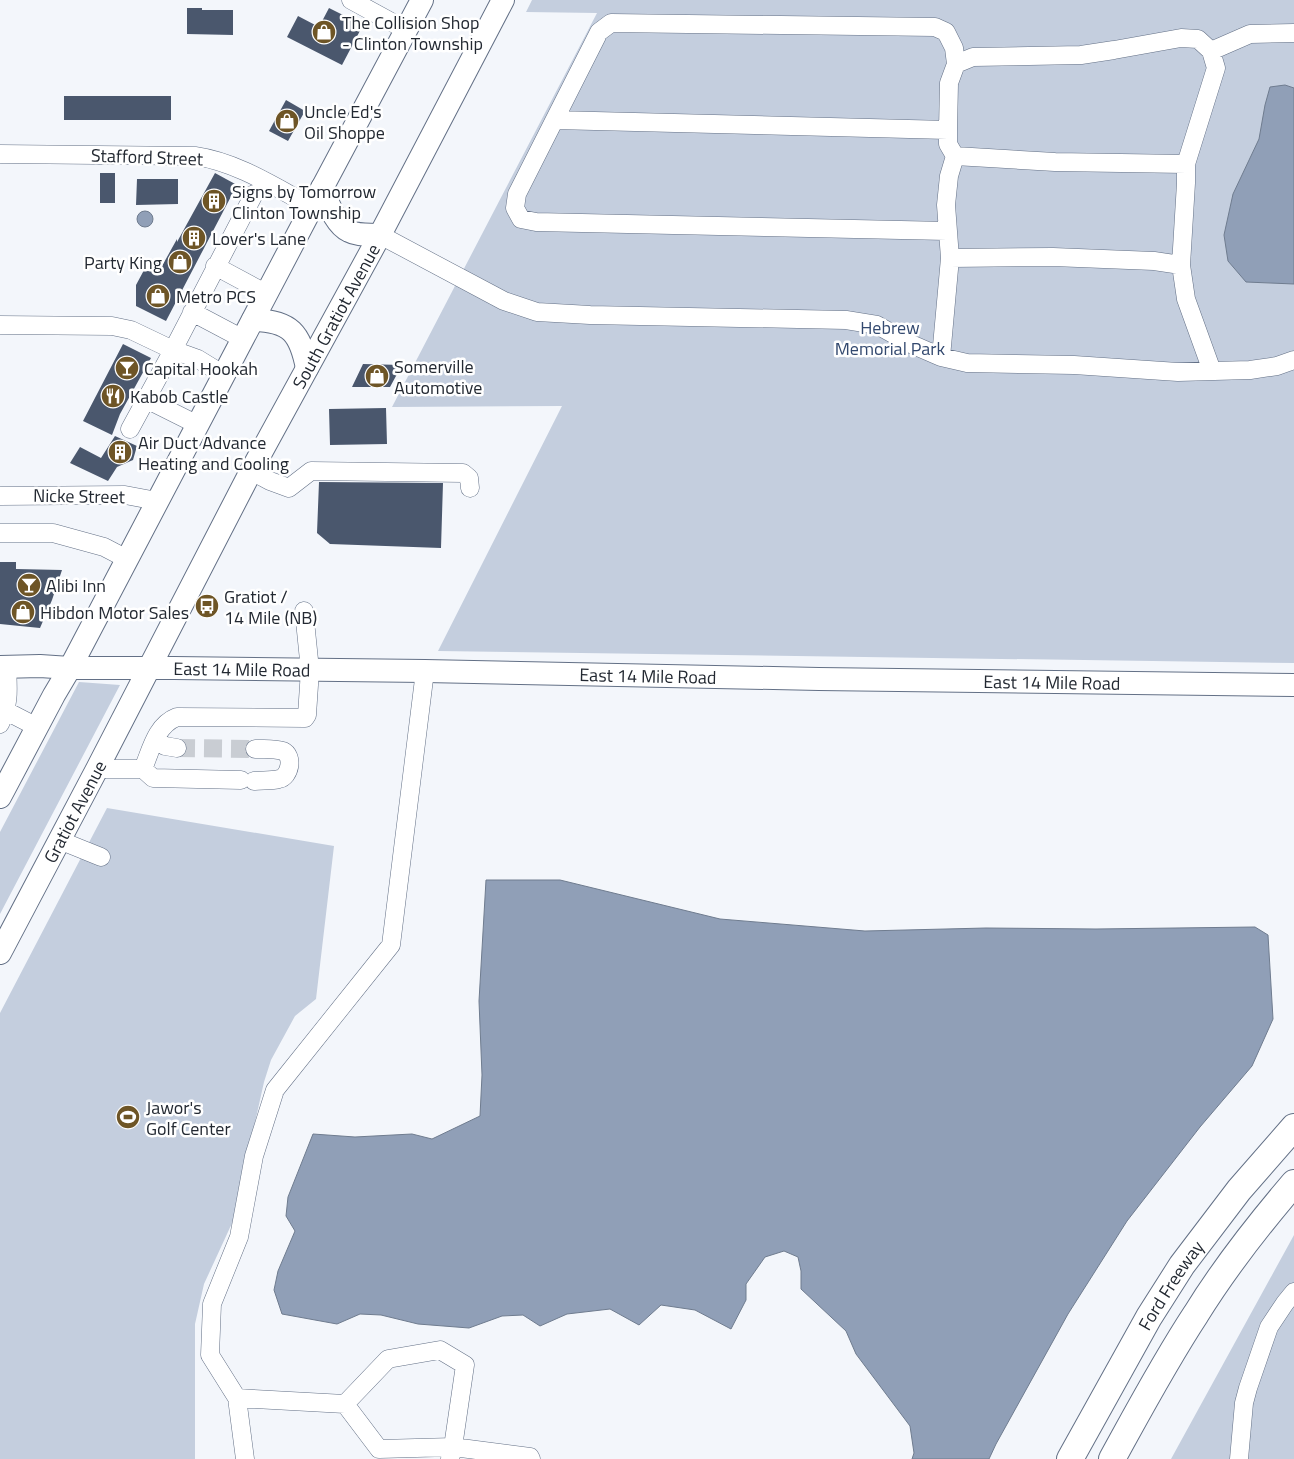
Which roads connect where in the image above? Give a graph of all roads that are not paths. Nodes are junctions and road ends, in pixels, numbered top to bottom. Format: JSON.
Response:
{"nodes":[{"id":1,"x":351,"y":0,"type":"edge"},
{"id":2,"x":422,"y":0,"type":"edge"},
{"id":3,"x":503,"y":0,"type":"edge"},
{"id":4,"x":406,"y":30,"type":"junction"},
{"id":5,"x":1294,"y":34,"type":"edge"},
{"id":6,"x":1210,"y":51,"type":"junction"},
{"id":7,"x":956,"y":64,"type":"junction"},
{"id":8,"x":555,"y":120,"type":"junction"},
{"id":9,"x":948,"y":130,"type":"junction"},
{"id":10,"x":0,"y":154,"type":"edge"},
{"id":11,"x":955,"y":156,"type":"junction"},
{"id":12,"x":1186,"y":164,"type":"junction"},
{"id":13,"x":254,"y":194,"type":"dead end"},
{"id":14,"x":317,"y":197,"type":"junction"},
{"id":15,"x":947,"y":231,"type":"junction"},
{"id":16,"x":380,"y":235,"type":"junction"},
{"id":17,"x":950,"y":258,"type":"junction"},
{"id":18,"x":1181,"y":265,"type":"junction"},
{"id":19,"x":215,"y":266,"type":"junction"},
{"id":20,"x":267,"y":294,"type":"junction"},
{"id":21,"x":192,"y":312,"type":"junction"},
{"id":22,"x":0,"y":325,"type":"edge"},
{"id":23,"x":248,"y":330,"type":"junction"},
{"id":24,"x":173,"y":350,"type":"junction"},
{"id":25,"x":941,"y":357,"type":"junction"},
{"id":26,"x":1294,"y":360,"type":"edge"},
{"id":27,"x":307,"y":368,"type":"junction"},
{"id":28,"x":1212,"y":371,"type":"junction"},
{"id":29,"x":224,"y":375,"type":"junction"},
{"id":30,"x":146,"y":398,"type":"junction"},
{"id":31,"x":198,"y":425,"type":"junction"},
{"id":32,"x":130,"y":429,"type":"dead end"},
{"id":33,"x":250,"y":471,"type":"junction"},
{"id":34,"x":470,"y":488,"type":"dead end"},
{"id":35,"x":0,"y":496,"type":"edge"},
{"id":36,"x":157,"y":501,"type":"junction"},
{"id":37,"x":0,"y":533,"type":"edge"},
{"id":38,"x":127,"y":559,"type":"junction"},
{"id":39,"x":304,"y":611,"type":"dead end"},
{"id":40,"x":4,"y":667,"type":"edge"},
{"id":41,"x":70,"y":668,"type":"junction"},
{"id":42,"x":149,"y":669,"type":"junction"},
{"id":43,"x":310,"y":670,"type":"junction"},
{"id":44,"x":425,"y":671,"type":"junction"},
{"id":45,"x":1294,"y":685,"type":"edge"},
{"id":46,"x":3,"y":712,"type":"edge"},
{"id":47,"x":37,"y":727,"type":"junction"},
{"id":48,"x":155,"y":740,"type":"junction"},
{"id":49,"x":177,"y":748,"type":"tunnel mouth"},
{"id":50,"x":254,"y":749,"type":"tunnel mouth"},
{"id":51,"x":97,"y":768,"type":"junction"},
{"id":52,"x":143,"y":769,"type":"junction"},
{"id":53,"x":2,"y":787,"type":"edge"},
{"id":54,"x":59,"y":840,"type":"junction"},
{"id":55,"x":101,"y":858,"type":"dead end"},
{"id":56,"x":0,"y":953,"type":"edge"},
{"id":57,"x":1294,"y":1127,"type":"edge"},
{"id":58,"x":1294,"y":1182,"type":"edge"},
{"id":59,"x":1294,"y":1292,"type":"edge"},
{"id":60,"x":237,"y":1398,"type":"junction"},
{"id":61,"x":345,"y":1404,"type":"junction"},
{"id":62,"x":452,"y":1453,"type":"edge"},
{"id":63,"x":377,"y":1456,"type":"edge"},
{"id":64,"x":245,"y":1459,"type":"edge"},
{"id":65,"x":531,"y":1459,"type":"edge"},
{"id":66,"x":1070,"y":1459,"type":"edge"},
{"id":67,"x":1112,"y":1459,"type":"edge"},
{"id":68,"x":1239,"y":1459,"type":"edge"}],
"edges":[{"from":1,"to":4,"type":"street"},
{"from":2,"to":4,"type":"main road"},
{"from":3,"to":16,"type":"main road","name":"South Gratiot Avenue"},
{"from":4,"to":14,"type":"main road"},
{"from":5,"to":6,"type":"street"},
{"from":6,"to":7,"type":"street"},
{"from":6,"to":12,"type":"street"},
{"from":7,"to":8,"type":"street"},
{"from":7,"to":9,"type":"street"},
{"from":8,"to":9,"type":"street"},
{"from":8,"to":15,"type":"street"},
{"from":9,"to":11,"type":"street"},
{"from":10,"to":14,"type":"street","name":"Stafford Street"},
{"from":11,"to":12,"type":"street"},
{"from":11,"to":15,"type":"street"},
{"from":12,"to":18,"type":"street"},
{"from":13,"to":19,"type":"street"},
{"from":14,"to":16,"type":"main road"},
{"from":14,"to":20,"type":"main road"},
{"from":15,"to":17,"type":"street"},
{"from":16,"to":25,"type":"street"},
{"from":16,"to":27,"type":"main road","name":"South Gratiot Avenue"},
{"from":17,"to":18,"type":"street"},
{"from":17,"to":25,"type":"street"},
{"from":18,"to":28,"type":"street"},
{"from":19,"to":20,"type":"street"},
{"from":19,"to":21,"type":"street"},
{"from":20,"to":23,"type":"main road"},
{"from":21,"to":23,"type":"street"},
{"from":21,"to":24,"type":"street"},
{"from":22,"to":24,"type":"street"},
{"from":23,"to":27,"type":"main road"},
{"from":23,"to":29,"type":"main road"},
{"from":24,"to":29,"type":"street"},
{"from":24,"to":30,"type":"street"},
{"from":25,"to":28,"type":"street"},
{"from":26,"to":28,"type":"street"},
{"from":27,"to":33,"type":"main road","name":"South Gratiot Avenue"},
{"from":29,"to":31,"type":"main road"},
{"from":30,"to":31,"type":"street"},
{"from":30,"to":32,"type":"street"},
{"from":31,"to":36,"type":"main road"},
{"from":33,"to":34,"type":"street"},
{"from":33,"to":42,"type":"main road"},
{"from":35,"to":36,"type":"street","name":"Nicke Street"},
{"from":36,"to":38,"type":"main road"},
{"from":37,"to":38,"type":"street"},
{"from":38,"to":41,"type":"main road"},
{"from":39,"to":43,"type":"street"},
{"from":40,"to":41,"type":"main road","name":"East 14 Mile Road"},
{"from":40,"to":46,"type":"street"},
{"from":41,"to":42,"type":"main road","name":"East 14 Mile Road"},
{"from":41,"to":47,"type":"main road"},
{"from":42,"to":43,"type":"main road","name":"East 14 Mile Road"},
{"from":42,"to":51,"type":"main road","name":"Gratiot Avenue"},
{"from":43,"to":44,"type":"main road","name":"East 14 Mile Road"},
{"from":43,"to":48,"type":"street"},
{"from":44,"to":45,"type":"main road","name":"East 14 Mile Road"},
{"from":44,"to":60,"type":"street"},
{"from":46,"to":47,"type":"street"},
{"from":47,"to":53,"type":"main road"},
{"from":48,"to":49,"type":"street"},
{"from":48,"to":52,"type":"street"},
{"from":50,"to":52,"type":"street"},
{"from":51,"to":52,"type":"street"},
{"from":51,"to":54,"type":"main road","name":"Gratiot Avenue"},
{"from":54,"to":55,"type":"street"},
{"from":54,"to":56,"type":"main road","name":"Gratiot Avenue"},
{"from":57,"to":66,"type":"highway","name":"Ford Freeway"},
{"from":58,"to":67,"type":"highway","name":"Ford Freeway"},
{"from":59,"to":68,"type":"street"},
{"from":60,"to":61,"type":"street"},
{"from":60,"to":64,"type":"street"},
{"from":61,"to":62,"type":"street"},
{"from":61,"to":63,"type":"street"},
{"from":62,"to":63,"type":"street"},
{"from":62,"to":65,"type":"street"}]}
